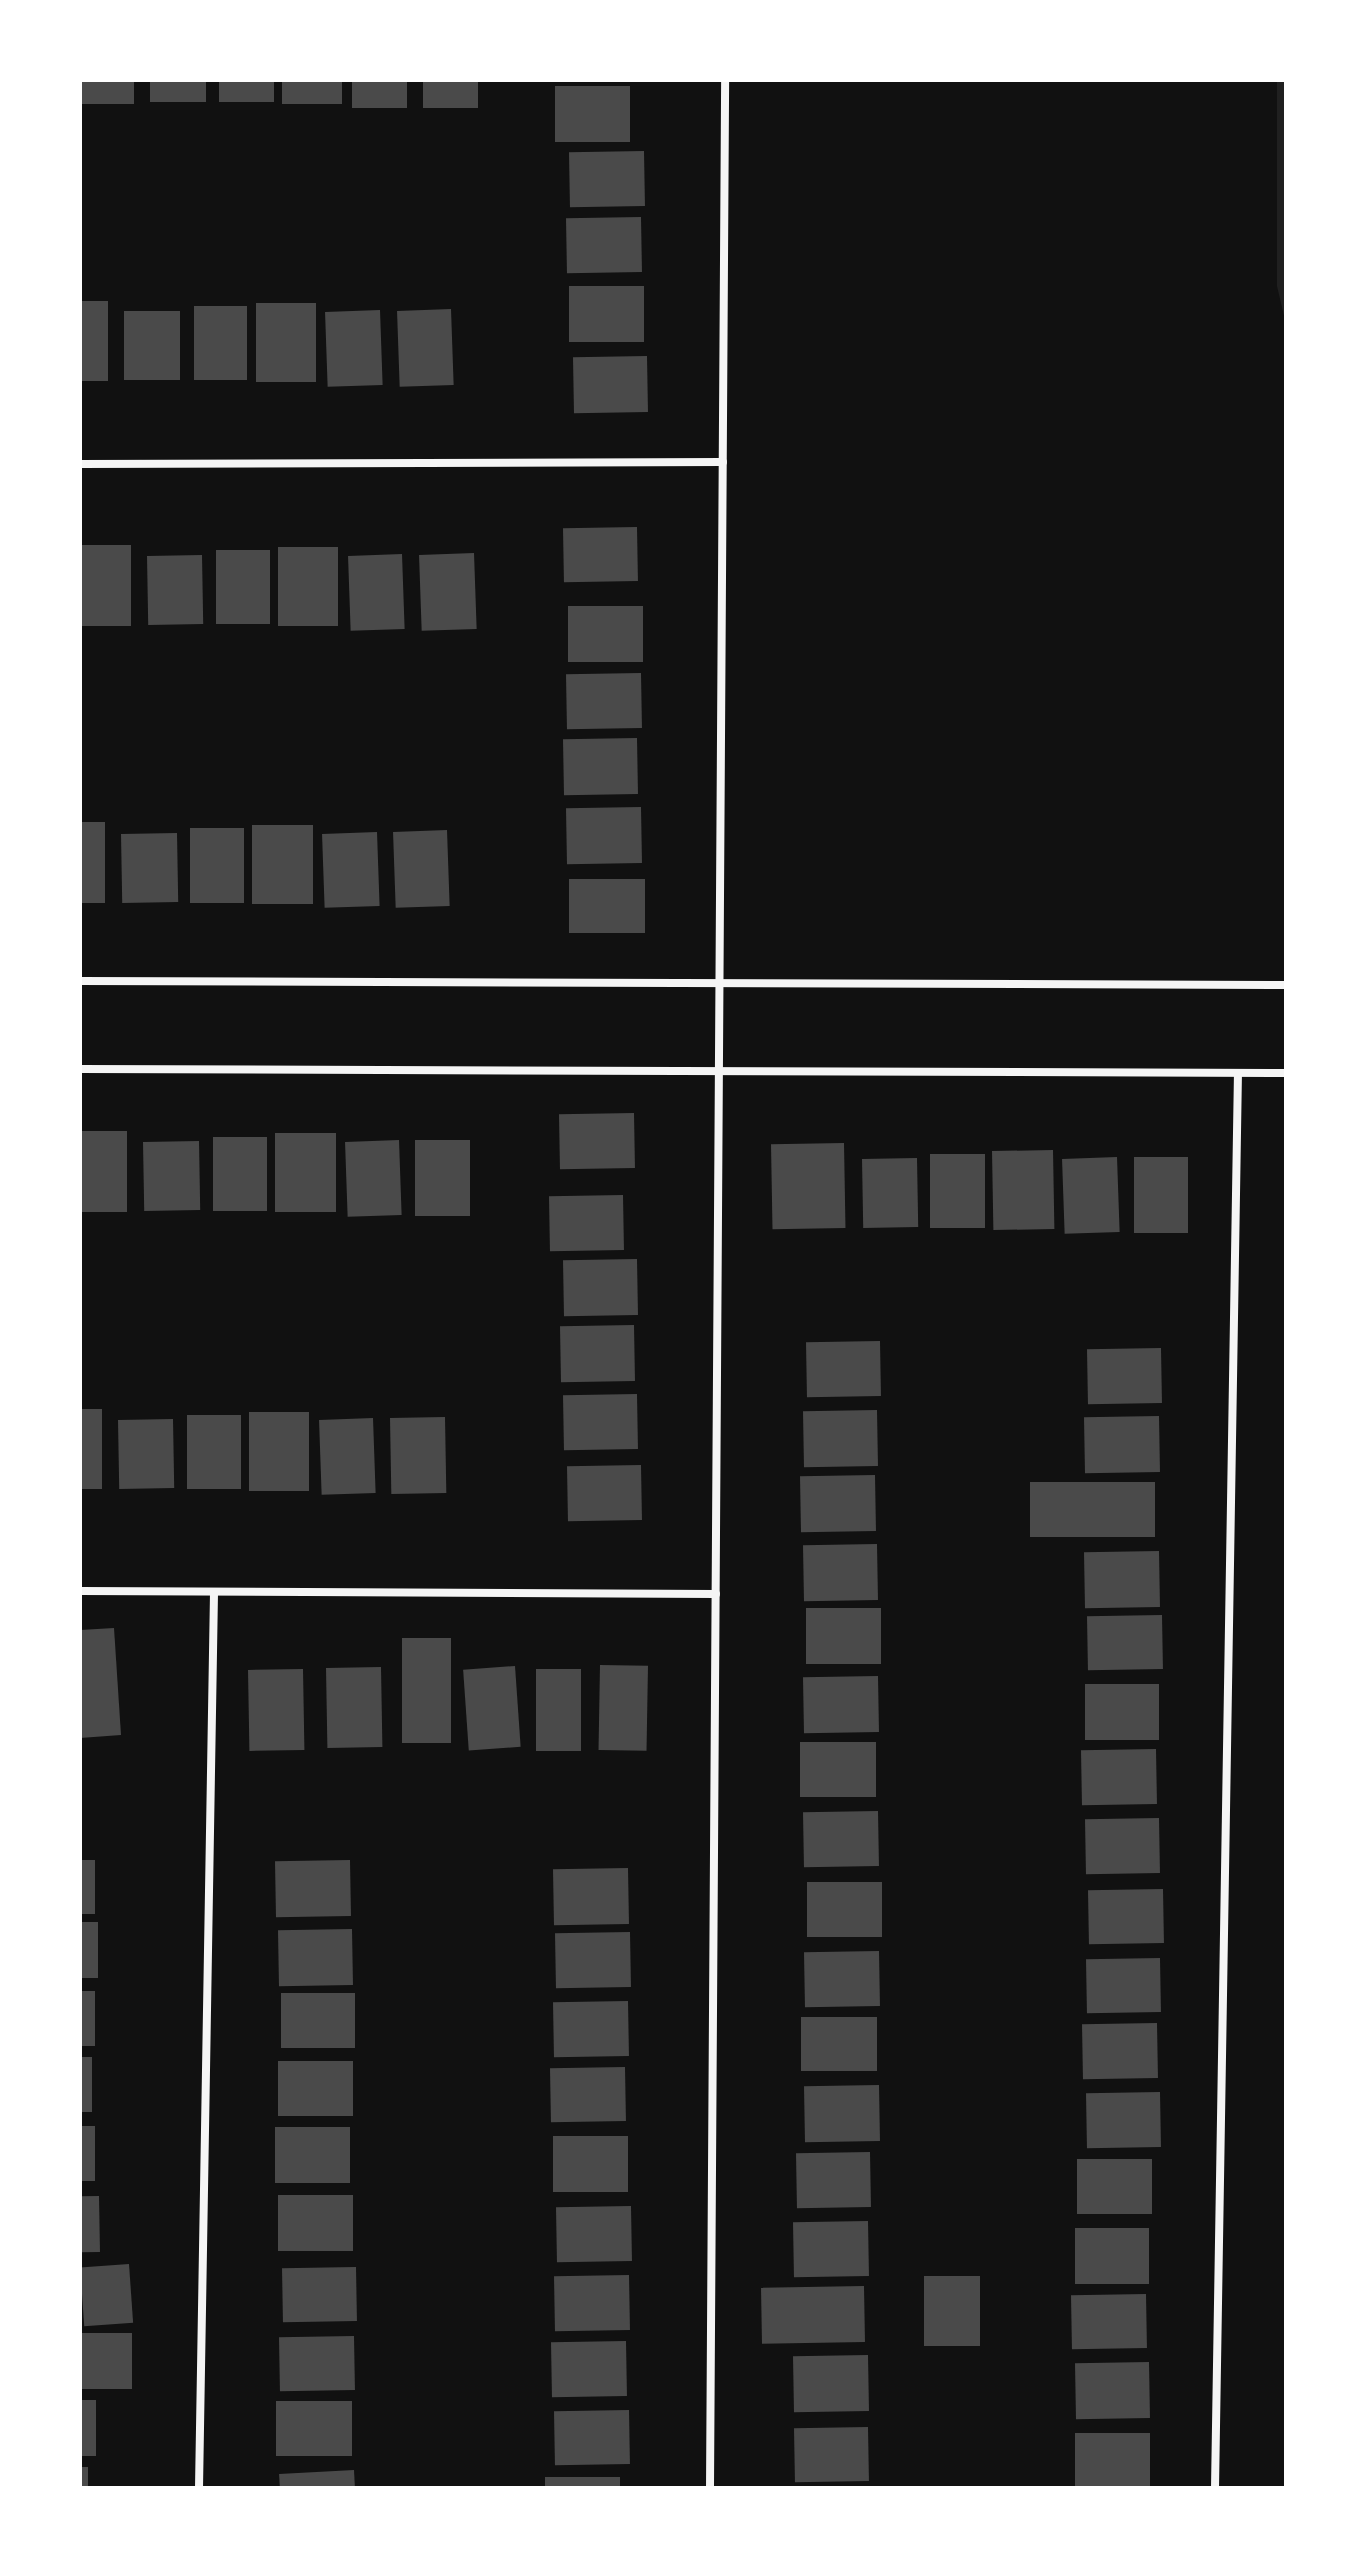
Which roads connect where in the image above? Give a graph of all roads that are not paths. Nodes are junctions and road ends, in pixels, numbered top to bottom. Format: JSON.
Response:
{"nodes":[{"id":1,"x":725,"y":80,"type":"edge"},
{"id":2,"x":723,"y":462,"type":"junction"},
{"id":3,"x":80,"y":464,"type":"edge"},
{"id":4,"x":80,"y":981,"type":"edge"},
{"id":5,"x":720,"y":984,"type":"junction"},
{"id":6,"x":1286,"y":985,"type":"edge"},
{"id":7,"x":80,"y":1069,"type":"edge"},
{"id":8,"x":719,"y":1072,"type":"junction"},
{"id":9,"x":1238,"y":1073,"type":"junction"},
{"id":10,"x":1286,"y":1073,"type":"edge"},
{"id":11,"x":80,"y":1591,"type":"edge"},
{"id":12,"x":214,"y":1592,"type":"junction"},
{"id":13,"x":716,"y":1594,"type":"junction"},
{"id":14,"x":199,"y":2488,"type":"edge"},
{"id":15,"x":710,"y":2488,"type":"edge"},
{"id":16,"x":1215,"y":2488,"type":"edge"}],
"edges":[{"from":1,"to":2,"type":"street"},
{"from":2,"to":3,"type":"street"},
{"from":2,"to":5,"type":"street"},
{"from":4,"to":5,"type":"street"},
{"from":5,"to":6,"type":"street"},
{"from":5,"to":8,"type":"street"},
{"from":7,"to":8,"type":"street"},
{"from":8,"to":9,"type":"street"},
{"from":8,"to":13,"type":"street"},
{"from":9,"to":10,"type":"street"},
{"from":9,"to":16,"type":"street"},
{"from":11,"to":12,"type":"street"},
{"from":12,"to":13,"type":"street"},
{"from":12,"to":14,"type":"street"},
{"from":13,"to":15,"type":"street"}]}
